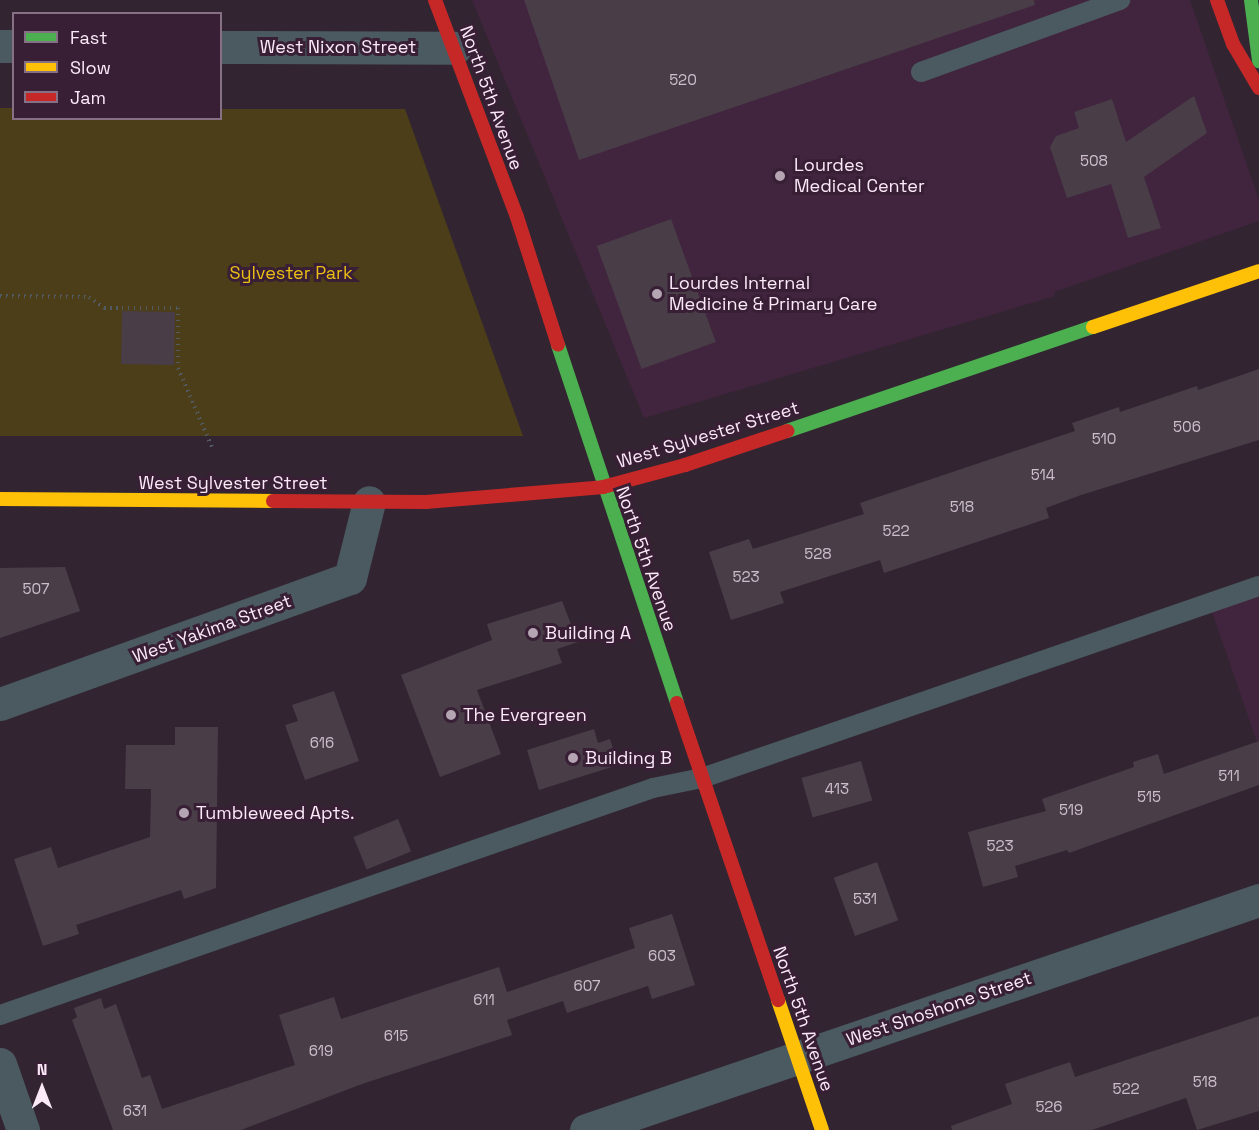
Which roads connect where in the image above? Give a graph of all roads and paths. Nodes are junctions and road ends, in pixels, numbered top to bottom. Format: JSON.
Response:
{"nodes":[{"id":1,"x":435,"y":0,"type":"edge"},
{"id":2,"x":1120,"y":0,"type":"edge"},
{"id":3,"x":1217,"y":0,"type":"edge"},
{"id":4,"x":1251,"y":0,"type":"edge"},
{"id":5,"x":222,"y":47,"type":"edge"},
{"id":6,"x":455,"y":48,"type":"junction"},
{"id":7,"x":1259,"y":61,"type":"edge"},
{"id":8,"x":921,"y":72,"type":"dead end"},
{"id":9,"x":1259,"y":88,"type":"edge"},
{"id":10,"x":1259,"y":271,"type":"edge"},
{"id":11,"x":0,"y":296,"type":"edge"},
{"id":12,"x":212,"y":447,"type":"dead end"},
{"id":13,"x":603,"y":486,"type":"junction"},
{"id":14,"x":0,"y":499,"type":"edge"},
{"id":15,"x":369,"y":502,"type":"junction"},
{"id":16,"x":1259,"y":586,"type":"edge"},
{"id":17,"x":0,"y":704,"type":"edge"},
{"id":18,"x":702,"y":778,"type":"junction"},
{"id":19,"x":1259,"y":900,"type":"edge"},
{"id":20,"x":0,"y":1014,"type":"edge"},
{"id":21,"x":797,"y":1058,"type":"junction"},
{"id":22,"x":0,"y":1064,"type":"edge"},
{"id":23,"x":23,"y":1130,"type":"edge"},
{"id":24,"x":586,"y":1130,"type":"edge"},
{"id":25,"x":822,"y":1130,"type":"edge"}],
"edges":[{"from":1,"to":6,"type":"street","name":"North 5th Avenue"},
{"from":2,"to":8,"type":"lane"},
{"from":3,"to":9,"type":"street"},
{"from":4,"to":7,"type":"street"},
{"from":5,"to":6,"type":"street","name":"West Nixon Street"},
{"from":6,"to":13,"type":"street","name":"North 5th Avenue"},
{"from":10,"to":13,"type":"street","name":"West Sylvester Street"},
{"from":11,"to":12,"type":"path"},
{"from":13,"to":15,"type":"street","name":"West Sylvester Street"},
{"from":13,"to":18,"type":"street","name":"North 5th Avenue"},
{"from":14,"to":15,"type":"street","name":"West Sylvester Street"},
{"from":15,"to":17,"type":"street","name":"West Yakima Street"},
{"from":16,"to":18,"type":"lane"},
{"from":18,"to":20,"type":"lane"},
{"from":18,"to":21,"type":"street","name":"North 5th Avenue"},
{"from":19,"to":21,"type":"street","name":"West Shoshone Street"},
{"from":21,"to":24,"type":"street","name":"West Shoshone Street"},
{"from":21,"to":25,"type":"street","name":"North 5th Avenue"},
{"from":22,"to":23,"type":"street"}]}
